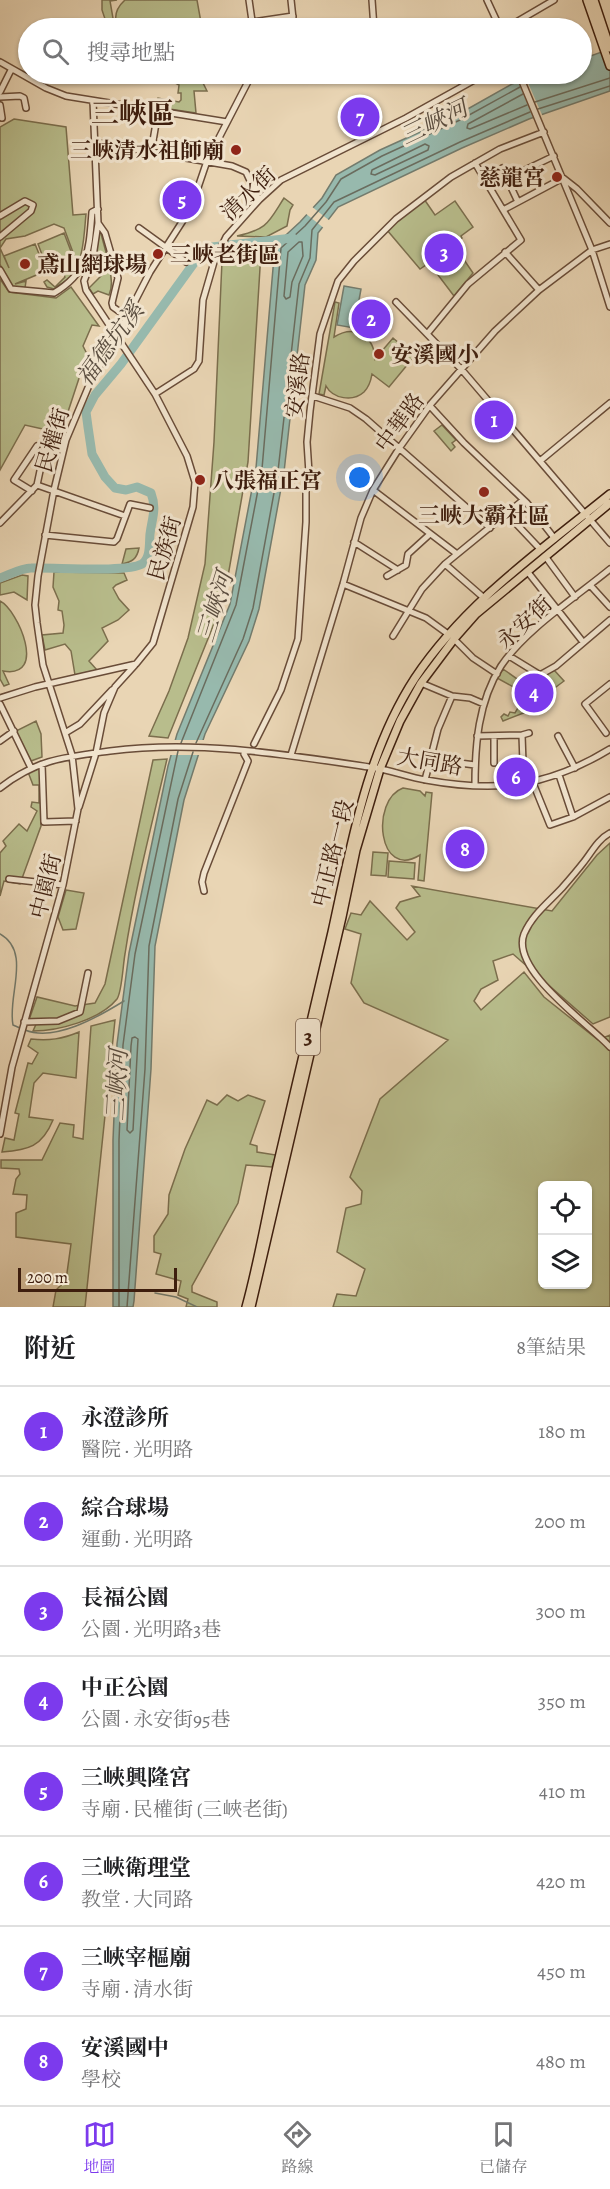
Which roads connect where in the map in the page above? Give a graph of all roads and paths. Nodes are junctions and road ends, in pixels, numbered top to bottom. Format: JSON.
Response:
{"nodes":[{"id":1,"x":249,"y":0,"type":"edge"},
{"id":2,"x":291,"y":0,"type":"edge"},
{"id":3,"x":372,"y":0,"type":"edge"},
{"id":4,"x":487,"y":0,"type":"edge"},
{"id":5,"x":554,"y":0,"type":"edge"},
{"id":6,"x":587,"y":0,"type":"edge"},
{"id":7,"x":594,"y":0,"type":"edge"},
{"id":8,"x":293,"y":16,"type":"joint"},
{"id":9,"x":252,"y":18,"type":"edge"},
{"id":10,"x":284,"y":18,"type":"edge"},
{"id":11,"x":373,"y":18,"type":"edge"},
{"id":12,"x":495,"y":18,"type":"edge"},
{"id":13,"x":523,"y":18,"type":"edge"},
{"id":14,"x":610,"y":48,"type":"edge"},
{"id":15,"x":0,"y":62,"type":"edge"},
{"id":16,"x":610,"y":66,"type":"edge"},
{"id":17,"x":11,"y":70,"type":"junction"},
{"id":18,"x":18,"y":74,"type":"edge"},
{"id":19,"x":38,"y":84,"type":"edge"},
{"id":20,"x":247,"y":84,"type":"edge"},
{"id":21,"x":467,"y":84,"type":"edge"},
{"id":22,"x":523,"y":84,"type":"edge"},
{"id":23,"x":0,"y":92,"type":"edge"},
{"id":24,"x":0,"y":97,"type":"edge"},
{"id":25,"x":93,"y":101,"type":"junction"},
{"id":26,"x":0,"y":105,"type":"edge"},
{"id":27,"x":26,"y":108,"type":"dead end"},
{"id":28,"x":158,"y":111,"type":"junction"},
{"id":29,"x":2,"y":118,"type":"dead end"},
{"id":30,"x":227,"y":122,"type":"junction"},
{"id":31,"x":544,"y":132,"type":"junction"},
{"id":32,"x":94,"y":142,"type":"junction"},
{"id":33,"x":151,"y":153,"type":"junction"},
{"id":34,"x":554,"y":156,"type":"junction"},
{"id":35,"x":207,"y":160,"type":"junction"},
{"id":36,"x":475,"y":163,"type":"junction"},
{"id":37,"x":502,"y":168,"type":"dead end"},
{"id":38,"x":563,"y":178,"type":"junction"},
{"id":39,"x":507,"y":179,"type":"junction"},
{"id":40,"x":490,"y":187,"type":"junction"},
{"id":41,"x":259,"y":200,"type":"junction"},
{"id":42,"x":518,"y":202,"type":"junction"},
{"id":43,"x":98,"y":209,"type":"junction"},
{"id":44,"x":503,"y":210,"type":"junction"},
{"id":45,"x":0,"y":216,"type":"edge"},
{"id":46,"x":98,"y":223,"type":"junction"},
{"id":47,"x":610,"y":223,"type":"edge"},
{"id":48,"x":139,"y":228,"type":"dead end"},
{"id":49,"x":0,"y":237,"type":"edge"},
{"id":50,"x":610,"y":244,"type":"edge"},
{"id":51,"x":165,"y":248,"type":"junction"},
{"id":52,"x":592,"y":250,"type":"junction"},
{"id":53,"x":505,"y":252,"type":"junction"},
{"id":54,"x":186,"y":262,"type":"dead end"},
{"id":55,"x":0,"y":270,"type":"edge"},
{"id":56,"x":539,"y":290,"type":"junction"},
{"id":57,"x":396,"y":302,"type":"dead end"},
{"id":58,"x":610,"y":307,"type":"edge"},
{"id":59,"x":127,"y":317,"type":"junction"},
{"id":60,"x":427,"y":334,"type":"junction"},
{"id":61,"x":116,"y":338,"type":"junction"},
{"id":62,"x":462,"y":370,"type":"junction"},
{"id":63,"x":155,"y":394,"type":"junction"},
{"id":64,"x":313,"y":396,"type":"junction"},
{"id":65,"x":610,"y":404,"type":"edge"},
{"id":66,"x":430,"y":406,"type":"junction"},
{"id":67,"x":66,"y":440,"type":"junction"},
{"id":68,"x":37,"y":446,"type":"dead end"},
{"id":69,"x":400,"y":447,"type":"junction"},
{"id":70,"x":540,"y":461,"type":"junction"},
{"id":71,"x":37,"y":485,"type":"junction"},
{"id":72,"x":54,"y":490,"type":"junction"},
{"id":73,"x":373,"y":490,"type":"junction"},
{"id":74,"x":32,"y":491,"type":"junction"},
{"id":75,"x":610,"y":494,"type":"edge"},
{"id":76,"x":522,"y":501,"type":"junction"},
{"id":77,"x":610,"y":503,"type":"edge"},
{"id":78,"x":150,"y":508,"type":"dead end"},
{"id":79,"x":507,"y":514,"type":"junction"},
{"id":80,"x":125,"y":516,"type":"junction"},
{"id":81,"x":588,"y":517,"type":"junction"},
{"id":82,"x":0,"y":523,"type":"edge"},
{"id":83,"x":490,"y":528,"type":"junction"},
{"id":84,"x":430,"y":534,"type":"junction"},
{"id":85,"x":45,"y":535,"type":"junction"},
{"id":86,"x":555,"y":539,"type":"junction"},
{"id":87,"x":354,"y":542,"type":"junction"},
{"id":88,"x":610,"y":543,"type":"edge"},
{"id":89,"x":543,"y":553,"type":"junction"},
{"id":90,"x":456,"y":554,"type":"junction"},
{"id":91,"x":445,"y":564,"type":"junction"},
{"id":92,"x":610,"y":569,"type":"edge"},
{"id":93,"x":398,"y":570,"type":"junction"},
{"id":94,"x":527,"y":571,"type":"junction"},
{"id":95,"x":387,"y":576,"type":"dead end"},
{"id":96,"x":343,"y":585,"type":"junction"},
{"id":97,"x":590,"y":585,"type":"junction"},
{"id":98,"x":575,"y":597,"type":"junction"},
{"id":99,"x":484,"y":598,"type":"junction"},
{"id":100,"x":610,"y":607,"type":"edge"},
{"id":101,"x":409,"y":610,"type":"junction"},
{"id":102,"x":558,"y":611,"type":"junction"},
{"id":103,"x":609,"y":621,"type":"edge"},
{"id":104,"x":393,"y":636,"type":"dead end"},
{"id":105,"x":451,"y":636,"type":"junction"},
{"id":106,"x":583,"y":642,"type":"junction"},
{"id":107,"x":509,"y":656,"type":"junction"},
{"id":108,"x":136,"y":664,"type":"junction"},
{"id":109,"x":497,"y":674,"type":"junction"},
{"id":110,"x":421,"y":683,"type":"junction"},
{"id":111,"x":48,"y":684,"type":"junction"},
{"id":112,"x":610,"y":684,"type":"edge"},
{"id":113,"x":115,"y":687,"type":"junction"},
{"id":114,"x":452,"y":696,"type":"junction"},
{"id":115,"x":0,"y":698,"type":"edge"},
{"id":116,"x":0,"y":704,"type":"edge"},
{"id":117,"x":484,"y":704,"type":"junction"},
{"id":118,"x":14,"y":731,"type":"junction"},
{"id":119,"x":529,"y":732,"type":"dead end"},
{"id":120,"x":65,"y":733,"type":"junction"},
{"id":121,"x":606,"y":733,"type":"dead end"},
{"id":122,"x":522,"y":735,"type":"junction"},
{"id":123,"x":477,"y":736,"type":"junction"},
{"id":124,"x":494,"y":736,"type":"junction"},
{"id":125,"x":558,"y":736,"type":"dead end"},
{"id":126,"x":0,"y":741,"type":"edge"},
{"id":127,"x":254,"y":744,"type":"dead end"},
{"id":128,"x":610,"y":749,"type":"edge"},
{"id":129,"x":96,"y":753,"type":"junction"},
{"id":130,"x":244,"y":754,"type":"dead end"},
{"id":131,"x":72,"y":755,"type":"junction"},
{"id":132,"x":291,"y":755,"type":"junction"},
{"id":133,"x":429,"y":759,"type":"junction"},
{"id":134,"x":494,"y":763,"type":"dead end"},
{"id":135,"x":523,"y":763,"type":"dead end"},
{"id":136,"x":42,"y":764,"type":"junction"},
{"id":137,"x":475,"y":765,"type":"junction"},
{"id":138,"x":31,"y":768,"type":"junction"},
{"id":139,"x":376,"y":768,"type":"junction"},
{"id":140,"x":575,"y":768,"type":"junction"},
{"id":141,"x":559,"y":776,"type":"junction"},
{"id":142,"x":425,"y":780,"type":"junction"},
{"id":143,"x":533,"y":783,"type":"junction"},
{"id":144,"x":475,"y":786,"type":"junction"},
{"id":145,"x":0,"y":788,"type":"edge"},
{"id":146,"x":610,"y":797,"type":"edge"},
{"id":147,"x":78,"y":809,"type":"junction"},
{"id":148,"x":573,"y":817,"type":"junction"},
{"id":149,"x":76,"y":820,"type":"junction"},
{"id":150,"x":610,"y":832,"type":"edge"},
{"id":151,"x":9,"y":879,"type":"dead end"},
{"id":152,"x":63,"y":885,"type":"junction"},
{"id":153,"x":204,"y":891,"type":"dead end"},
{"id":154,"x":88,"y":973,"type":"dead end"},
{"id":155,"x":24,"y":1022,"type":"junction"},
{"id":156,"x":610,"y":1047,"type":"edge"},
{"id":157,"x":0,"y":1134,"type":"edge"},
{"id":158,"x":246,"y":1307,"type":"edge"},
{"id":159,"x":251,"y":1307,"type":"edge"}],
"edges":[{"from":1,"to":9,"type":"street"},
{"from":2,"to":8,"type":"street"},
{"from":3,"to":11,"type":"street"},
{"from":4,"to":12,"type":"street"},
{"from":5,"to":13,"type":"street"},
{"from":6,"to":16,"type":"main road"},
{"from":7,"to":14,"type":"main road"},
{"from":8,"to":10,"type":"street"},
{"from":15,"to":17,"type":"street"},
{"from":17,"to":18,"type":"street"},
{"from":17,"to":23,"type":"street"},
{"from":19,"to":25,"type":"street"},
{"from":20,"to":30,"type":"street"},
{"from":21,"to":41,"type":"street","name":"清水街"},
{"from":22,"to":31,"type":"street"},
{"from":24,"to":27,"type":"street"},
{"from":25,"to":28,"type":"street"},
{"from":25,"to":32,"type":"street","name":"民族街"},
{"from":26,"to":29,"type":"street"},
{"from":28,"to":30,"type":"street"},
{"from":28,"to":33,"type":"street"},
{"from":30,"to":35,"type":"street"},
{"from":31,"to":34,"type":"street"},
{"from":31,"to":36,"type":"street","name":"安溪路"},
{"from":32,"to":33,"type":"street"},
{"from":32,"to":43,"type":"street","name":"民族街"},
{"from":33,"to":35,"type":"street"},
{"from":34,"to":38,"type":"street"},
{"from":34,"to":39,"type":"street"},
{"from":35,"to":41,"type":"street"},
{"from":35,"to":51,"type":"street","name":"民權街"},
{"from":36,"to":40,"type":"street"},
{"from":36,"to":64,"type":"street","name":"安溪路"},
{"from":37,"to":39,"type":"street"},
{"from":38,"to":42,"type":"street"},
{"from":38,"to":47,"type":"street"},
{"from":38,"to":52,"type":"street"},
{"from":39,"to":40,"type":"street"},
{"from":39,"to":42,"type":"street"},
{"from":40,"to":44,"type":"street"},
{"from":41,"to":63,"type":"street","name":"清水街"},
{"from":42,"to":44,"type":"street"},
{"from":43,"to":46,"type":"street","name":"民族街"},
{"from":43,"to":55,"type":"street"},
{"from":44,"to":53,"type":"street"},
{"from":45,"to":49,"type":"street"},
{"from":46,"to":59,"type":"street"},
{"from":46,"to":61,"type":"street","name":"民族街"},
{"from":48,"to":51,"type":"street"},
{"from":50,"to":52,"type":"street","name":"中華路"},
{"from":51,"to":54,"type":"street"},
{"from":51,"to":59,"type":"street","name":"民權街"},
{"from":52,"to":56,"type":"street","name":"中華路"},
{"from":52,"to":58,"type":"street"},
{"from":53,"to":56,"type":"street"},
{"from":53,"to":60,"type":"street"},
{"from":56,"to":62,"type":"street","name":"中華路"},
{"from":57,"to":60,"type":"street"},
{"from":59,"to":61,"type":"street","name":"民權街"},
{"from":60,"to":62,"type":"street"},
{"from":61,"to":63,"type":"street","name":"民族街"},
{"from":61,"to":67,"type":"street","name":"民權街"},
{"from":62,"to":66,"type":"street","name":"中華路"},
{"from":62,"to":70,"type":"street"},
{"from":63,"to":108,"type":"street","name":"民族街"},
{"from":64,"to":69,"type":"street"},
{"from":64,"to":127,"type":"street","name":"安溪路"},
{"from":65,"to":70,"type":"street"},
{"from":66,"to":69,"type":"street","name":"中華路"},
{"from":66,"to":76,"type":"street"},
{"from":67,"to":71,"type":"street"},
{"from":67,"to":72,"type":"street","name":"民權街"},
{"from":68,"to":74,"type":"street"},
{"from":69,"to":73,"type":"street","name":"中華路"},
{"from":69,"to":83,"type":"street"},
{"from":70,"to":81,"type":"street"},
{"from":71,"to":72,"type":"street"},
{"from":71,"to":74,"type":"street"},
{"from":72,"to":80,"type":"street"},
{"from":72,"to":85,"type":"street","name":"民權街"},
{"from":73,"to":84,"type":"street"},
{"from":73,"to":87,"type":"street","name":"中華路"},
{"from":74,"to":82,"type":"street"},
{"from":75,"to":81,"type":"main road","name":"中正路一段","number":"3"},
{"from":76,"to":79,"type":"street"},
{"from":76,"to":86,"type":"street"},
{"from":77,"to":81,"type":"main road","name":"中正路一段","number":"3"},
{"from":78,"to":80,"type":"street"},
{"from":79,"to":83,"type":"street"},
{"from":79,"to":89,"type":"street"},
{"from":80,"to":85,"type":"street"},
{"from":81,"to":86,"type":"main road","name":"中正路一段","number":"3"},
{"from":81,"to":88,"type":"street"},
{"from":81,"to":89,"type":"main road","name":"中正路一段","number":"3"},
{"from":83,"to":90,"type":"street"},
{"from":84,"to":90,"type":"street"},
{"from":84,"to":93,"type":"street"},
{"from":85,"to":111,"type":"street","name":"民權街"},
{"from":86,"to":89,"type":"main road","name":"中正路一段","number":"3"},
{"from":87,"to":93,"type":"street"},
{"from":87,"to":96,"type":"street","name":"中華路"},
{"from":89,"to":94,"type":"main road","name":"中正路一段","number":"3"},
{"from":89,"to":98,"type":"street"},
{"from":89,"to":99,"type":"main road","name":"中正路一段","number":"3"},
{"from":90,"to":91,"type":"street"},
{"from":91,"to":99,"type":"street"},
{"from":91,"to":101,"type":"street"},
{"from":92,"to":97,"type":"street","name":"永安街"},
{"from":93,"to":95,"type":"street"},
{"from":94,"to":102,"type":"street"},
{"from":94,"to":105,"type":"main road","name":"中正路一段","number":"3"},
{"from":96,"to":101,"type":"street"},
{"from":96,"to":132,"type":"street","name":"中華路"},
{"from":97,"to":98,"type":"street","name":"永安街"},
{"from":97,"to":100,"type":"street"},
{"from":98,"to":102,"type":"street","name":"永安街"},
{"from":99,"to":105,"type":"main road","name":"中正路一段","number":"3"},
{"from":101,"to":104,"type":"street"},
{"from":101,"to":105,"type":"street"},
{"from":102,"to":106,"type":"street"},
{"from":102,"to":107,"type":"street","name":"永安街"},
{"from":103,"to":106,"type":"street"},
{"from":105,"to":109,"type":"street"},
{"from":105,"to":110,"type":"main road","name":"中正路一段","number":"3"},
{"from":105,"to":139,"type":"main road","name":"中正路一段","number":"3"},
{"from":106,"to":107,"type":"street"},
{"from":107,"to":109,"type":"street","name":"永安街"},
{"from":108,"to":111,"type":"street"},
{"from":108,"to":113,"type":"street","name":"民族街"},
{"from":109,"to":117,"type":"street","name":"永安街"},
{"from":110,"to":114,"type":"street"},
{"from":110,"to":139,"type":"main road","name":"中正路一段","number":"3"},
{"from":111,"to":115,"type":"street"},
{"from":111,"to":120,"type":"street"},
{"from":112,"to":121,"type":"street"},
{"from":113,"to":120,"type":"street","name":"民族街"},
{"from":113,"to":129,"type":"street"},
{"from":114,"to":117,"type":"street"},
{"from":114,"to":133,"type":"street"},
{"from":116,"to":118,"type":"street"},
{"from":117,"to":123,"type":"street","name":"永安街"},
{"from":118,"to":126,"type":"street"},
{"from":118,"to":138,"type":"street"},
{"from":119,"to":122,"type":"street"},
{"from":120,"to":131,"type":"street"},
{"from":122,"to":124,"type":"street"},
{"from":122,"to":135,"type":"street"},
{"from":123,"to":124,"type":"street"},
{"from":123,"to":137,"type":"street","name":"永安街"},
{"from":124,"to":134,"type":"street"},
{"from":125,"to":140,"type":"street"},
{"from":128,"to":140,"type":"street","name":"大同路"},
{"from":129,"to":131,"type":"street"},
{"from":129,"to":132,"type":"street","name":"大同路"},
{"from":129,"to":147,"type":"street"},
{"from":130,"to":153,"type":"street"},
{"from":131,"to":136,"type":"street"},
{"from":131,"to":147,"type":"street","name":"中園街"},
{"from":132,"to":139,"type":"street","name":"大同路"},
{"from":133,"to":137,"type":"street"},
{"from":133,"to":142,"type":"street"},
{"from":136,"to":138,"type":"street"},
{"from":136,"to":149,"type":"street"},
{"from":137,"to":144,"type":"street","name":"永安街"},
{"from":138,"to":145,"type":"street"},
{"from":139,"to":142,"type":"street","name":"大同路"},
{"from":139,"to":158,"type":"main road","name":"中正路一段","number":"3"},
{"from":139,"to":159,"type":"main road","name":"中正路一段","number":"3"},
{"from":140,"to":141,"type":"street","name":"大同路"},
{"from":141,"to":143,"type":"street","name":"大同路"},
{"from":141,"to":148,"type":"street"},
{"from":142,"to":144,"type":"street","name":"大同路"},
{"from":143,"to":144,"type":"street","name":"大同路"},
{"from":143,"to":148,"type":"street"},
{"from":146,"to":148,"type":"street"},
{"from":147,"to":149,"type":"street","name":"中園街"},
{"from":149,"to":152,"type":"street","name":"中園街"},
{"from":150,"to":156,"type":"street"},
{"from":151,"to":152,"type":"street"},
{"from":152,"to":155,"type":"street","name":"中園街"},
{"from":154,"to":155,"type":"street"},
{"from":155,"to":157,"type":"street","name":"中園街"}]}
